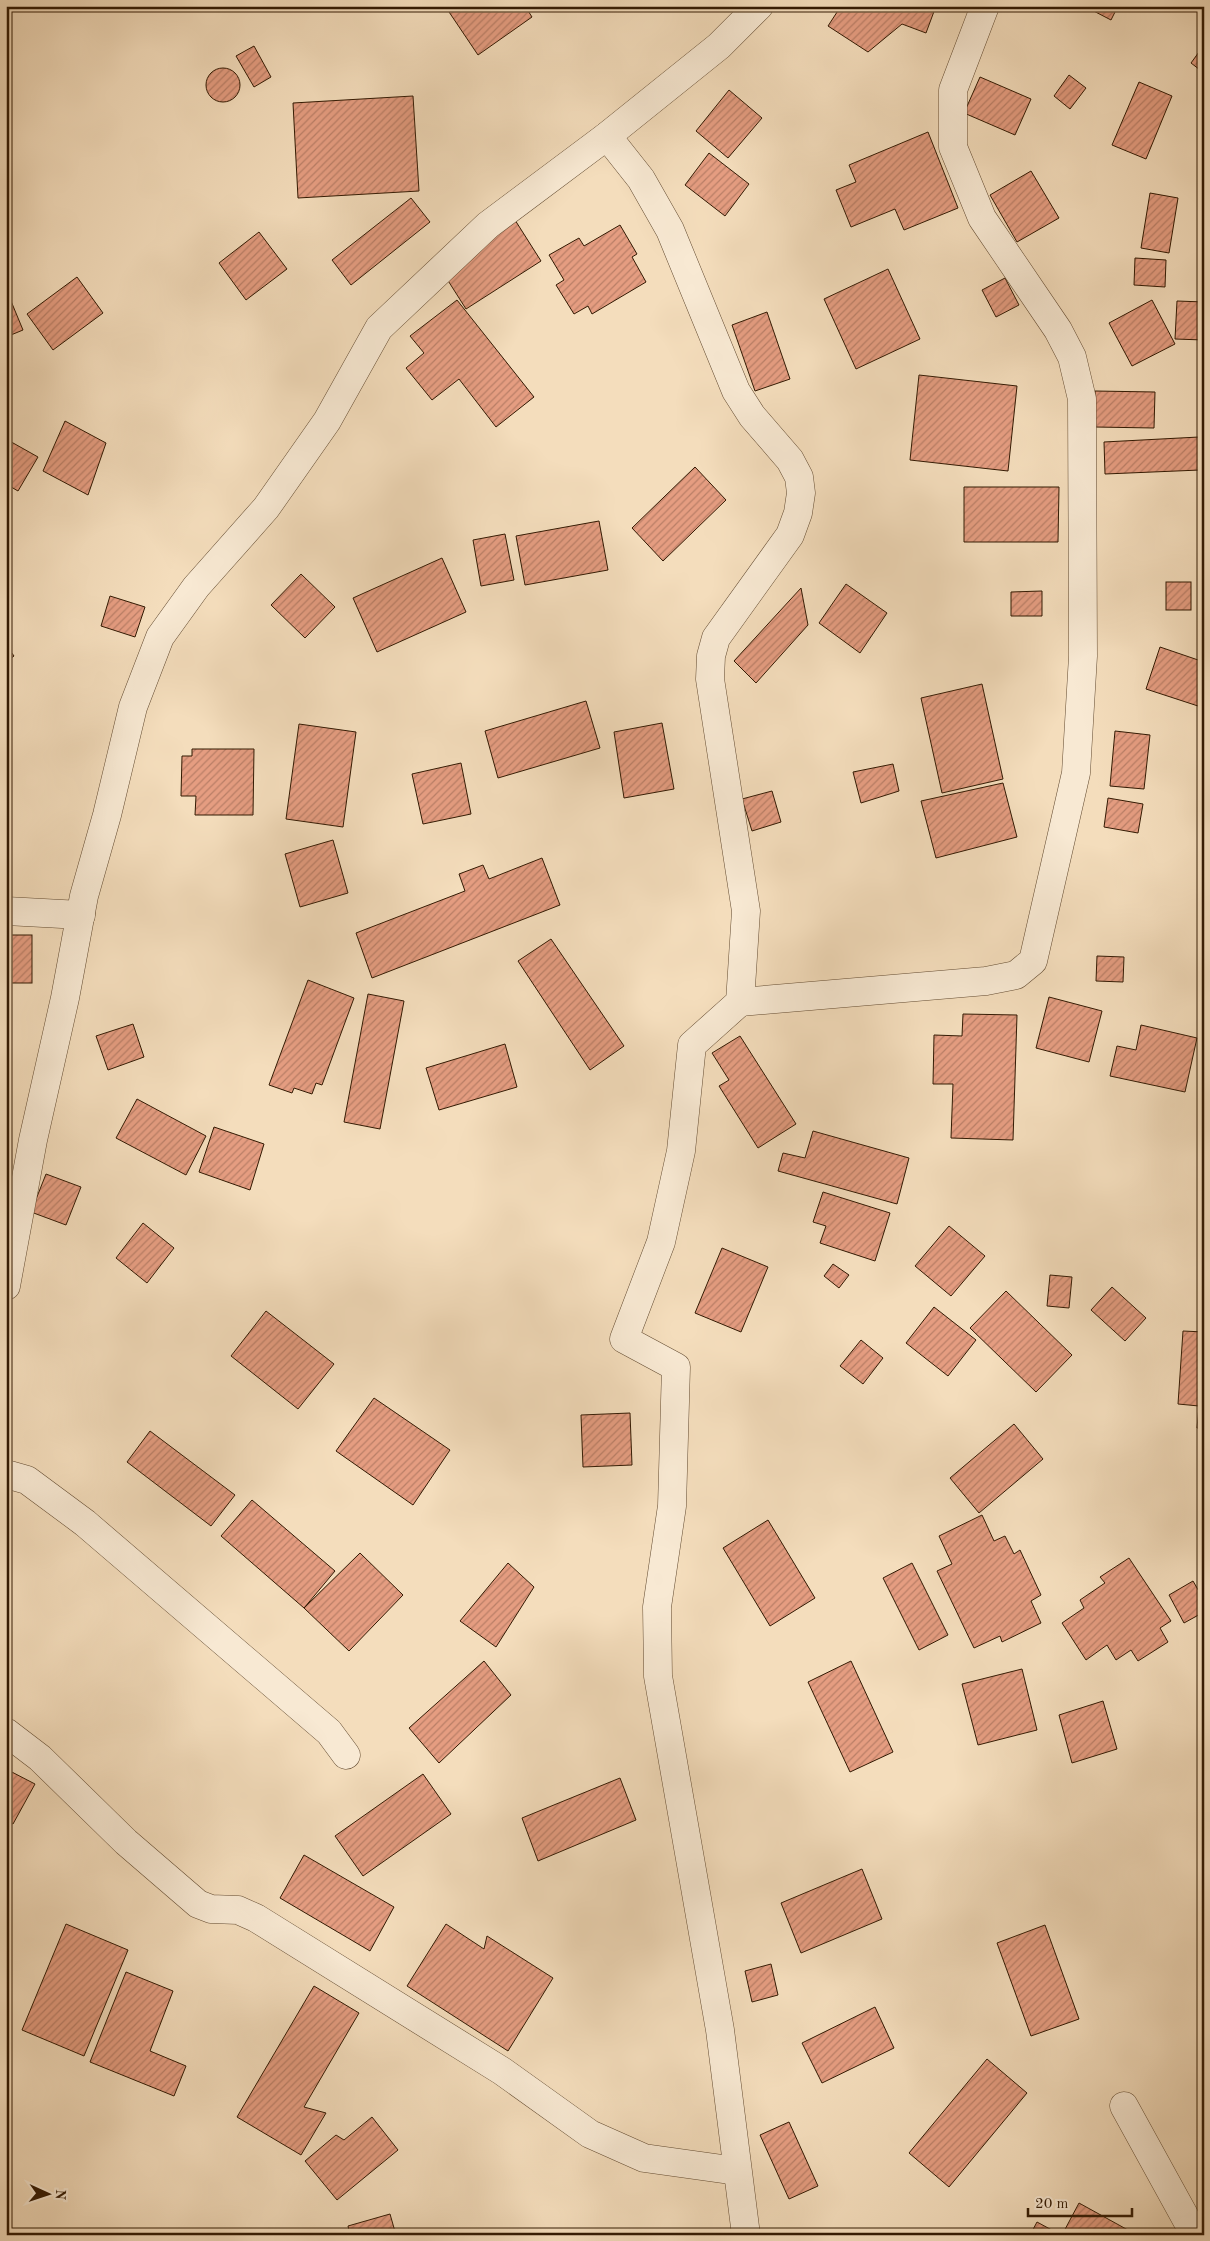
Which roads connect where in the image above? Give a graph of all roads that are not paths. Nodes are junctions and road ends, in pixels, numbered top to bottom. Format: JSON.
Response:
{"nodes":[{"id":1,"x":759,"y":6,"type":"edge"},
{"id":2,"x":985,"y":6,"type":"edge"},
{"id":3,"x":607,"y":136,"type":"junction"},
{"id":4,"x":6,"y":912,"type":"edge"},
{"id":5,"x":81,"y":915,"type":"junction"},
{"id":6,"x":740,"y":1002,"type":"junction"},
{"id":7,"x":6,"y":1286,"type":"edge"},
{"id":8,"x":6,"y":1474,"type":"edge"},
{"id":9,"x":6,"y":1732,"type":"edge"},
{"id":10,"x":346,"y":1755,"type":"dead end"},
{"id":11,"x":1124,"y":2106,"type":"dead end"},
{"id":12,"x":737,"y":2171,"type":"junction"},
{"id":13,"x":746,"y":2235,"type":"edge"},
{"id":14,"x":1195,"y":2235,"type":"edge"}],
"edges":[{"from":1,"to":3,"type":"street"},
{"from":2,"to":6,"type":"street"},
{"from":3,"to":5,"type":"street"},
{"from":3,"to":6,"type":"street"},
{"from":4,"to":5,"type":"street"},
{"from":5,"to":7,"type":"street"},
{"from":6,"to":12,"type":"street"},
{"from":8,"to":10,"type":"street"},
{"from":9,"to":12,"type":"street"},
{"from":11,"to":14,"type":"street"},
{"from":12,"to":13,"type":"street"}]}
